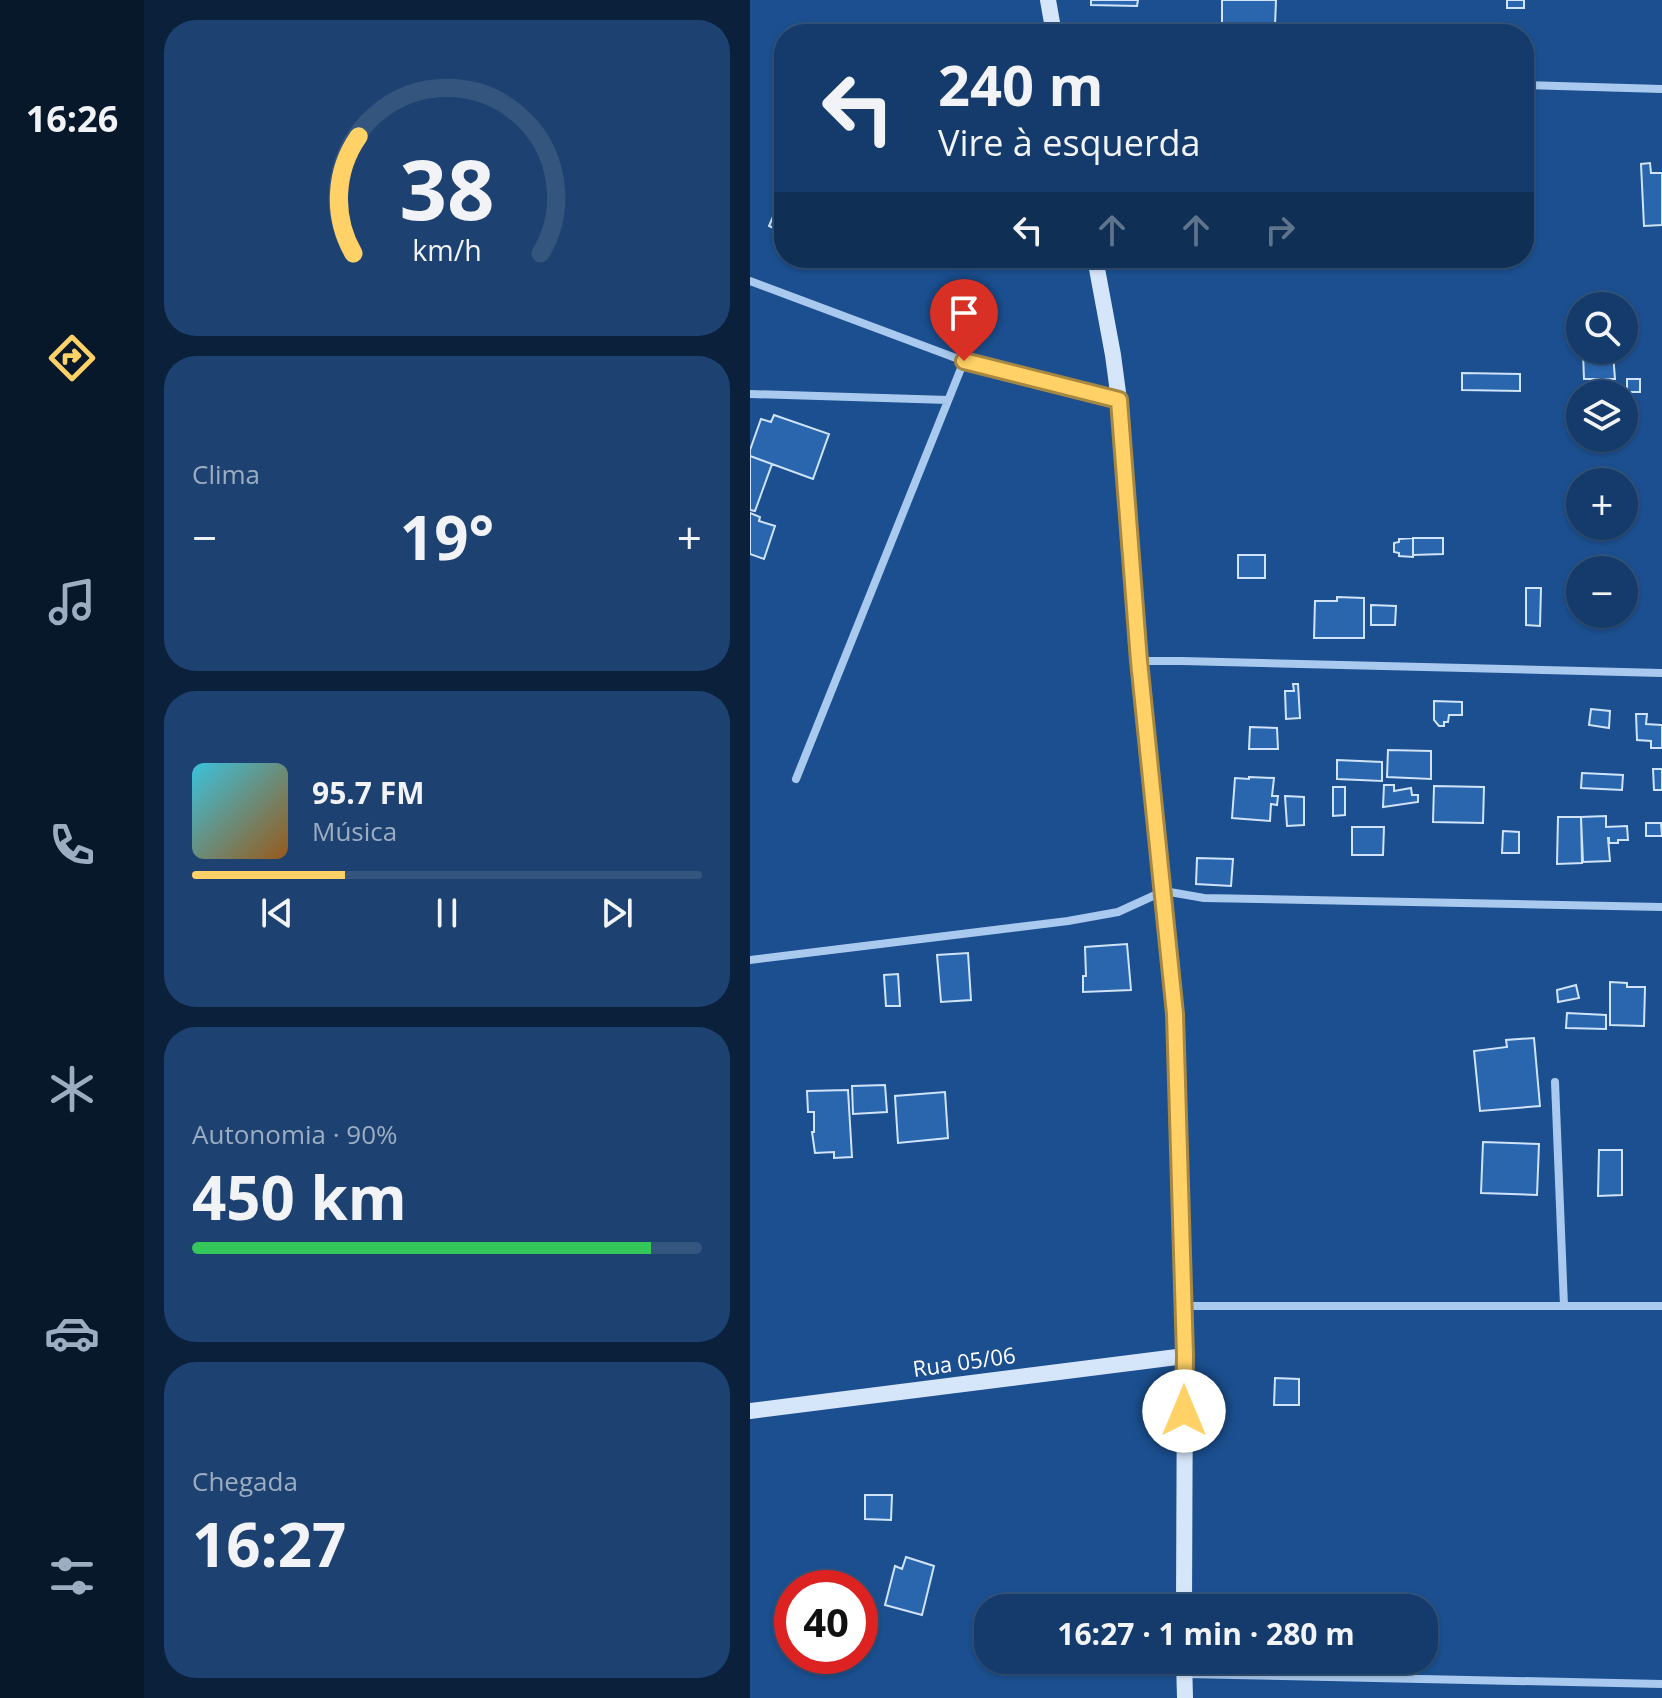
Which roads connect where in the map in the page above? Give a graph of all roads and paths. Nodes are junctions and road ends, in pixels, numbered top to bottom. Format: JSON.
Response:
{"nodes":[{"id":1,"x":1048,"y":0,"type":"edge"},
{"id":2,"x":1052,"y":24,"type":"edge"},
{"id":3,"x":1534,"y":85,"type":"edge"},
{"id":4,"x":1662,"y":89,"type":"edge"},
{"id":5,"x":1097,"y":268,"type":"edge"},
{"id":6,"x":750,"y":281,"type":"edge"},
{"id":7,"x":964,"y":361,"type":"junction"},
{"id":8,"x":750,"y":394,"type":"edge"},
{"id":9,"x":948,"y":400,"type":"junction"},
{"id":10,"x":1119,"y":400,"type":"junction"},
{"id":11,"x":1139,"y":661,"type":"junction"},
{"id":12,"x":1662,"y":673,"type":"edge"},
{"id":13,"x":796,"y":779,"type":"dead end"},
{"id":14,"x":1164,"y":891,"type":"junction"},
{"id":15,"x":1662,"y":907,"type":"edge"},
{"id":16,"x":750,"y":960,"type":"edge"},
{"id":17,"x":1555,"y":1082,"type":"dead end"},
{"id":18,"x":1183,"y":1306,"type":"junction"},
{"id":19,"x":1564,"y":1306,"type":"junction"},
{"id":20,"x":1662,"y":1306,"type":"edge"},
{"id":21,"x":1185,"y":1356,"type":"junction"},
{"id":22,"x":750,"y":1411,"type":"edge"},
{"id":23,"x":1184,"y":1594,"type":"edge"},
{"id":24,"x":1184,"y":1674,"type":"edge"},
{"id":25,"x":1381,"y":1674,"type":"edge"},
{"id":26,"x":1662,"y":1684,"type":"edge"},
{"id":27,"x":1185,"y":1698,"type":"edge"}],
"edges":[{"from":1,"to":2,"type":"street"},
{"from":3,"to":4,"type":"street"},
{"from":5,"to":10,"type":"street"},
{"from":6,"to":7,"type":"street"},
{"from":7,"to":9,"type":"street"},
{"from":7,"to":10,"type":"street"},
{"from":8,"to":9,"type":"street"},
{"from":9,"to":13,"type":"street"},
{"from":10,"to":11,"type":"street"},
{"from":11,"to":12,"type":"street"},
{"from":11,"to":14,"type":"street"},
{"from":14,"to":15,"type":"street"},
{"from":14,"to":16,"type":"street"},
{"from":14,"to":18,"type":"street"},
{"from":17,"to":19,"type":"street"},
{"from":18,"to":19,"type":"street"},
{"from":18,"to":21,"type":"street"},
{"from":19,"to":20,"type":"street"},
{"from":21,"to":22,"type":"street","name":"Rua 05/06"},
{"from":21,"to":23,"type":"street"},
{"from":24,"to":27,"type":"street"},
{"from":25,"to":26,"type":"street"}]}
